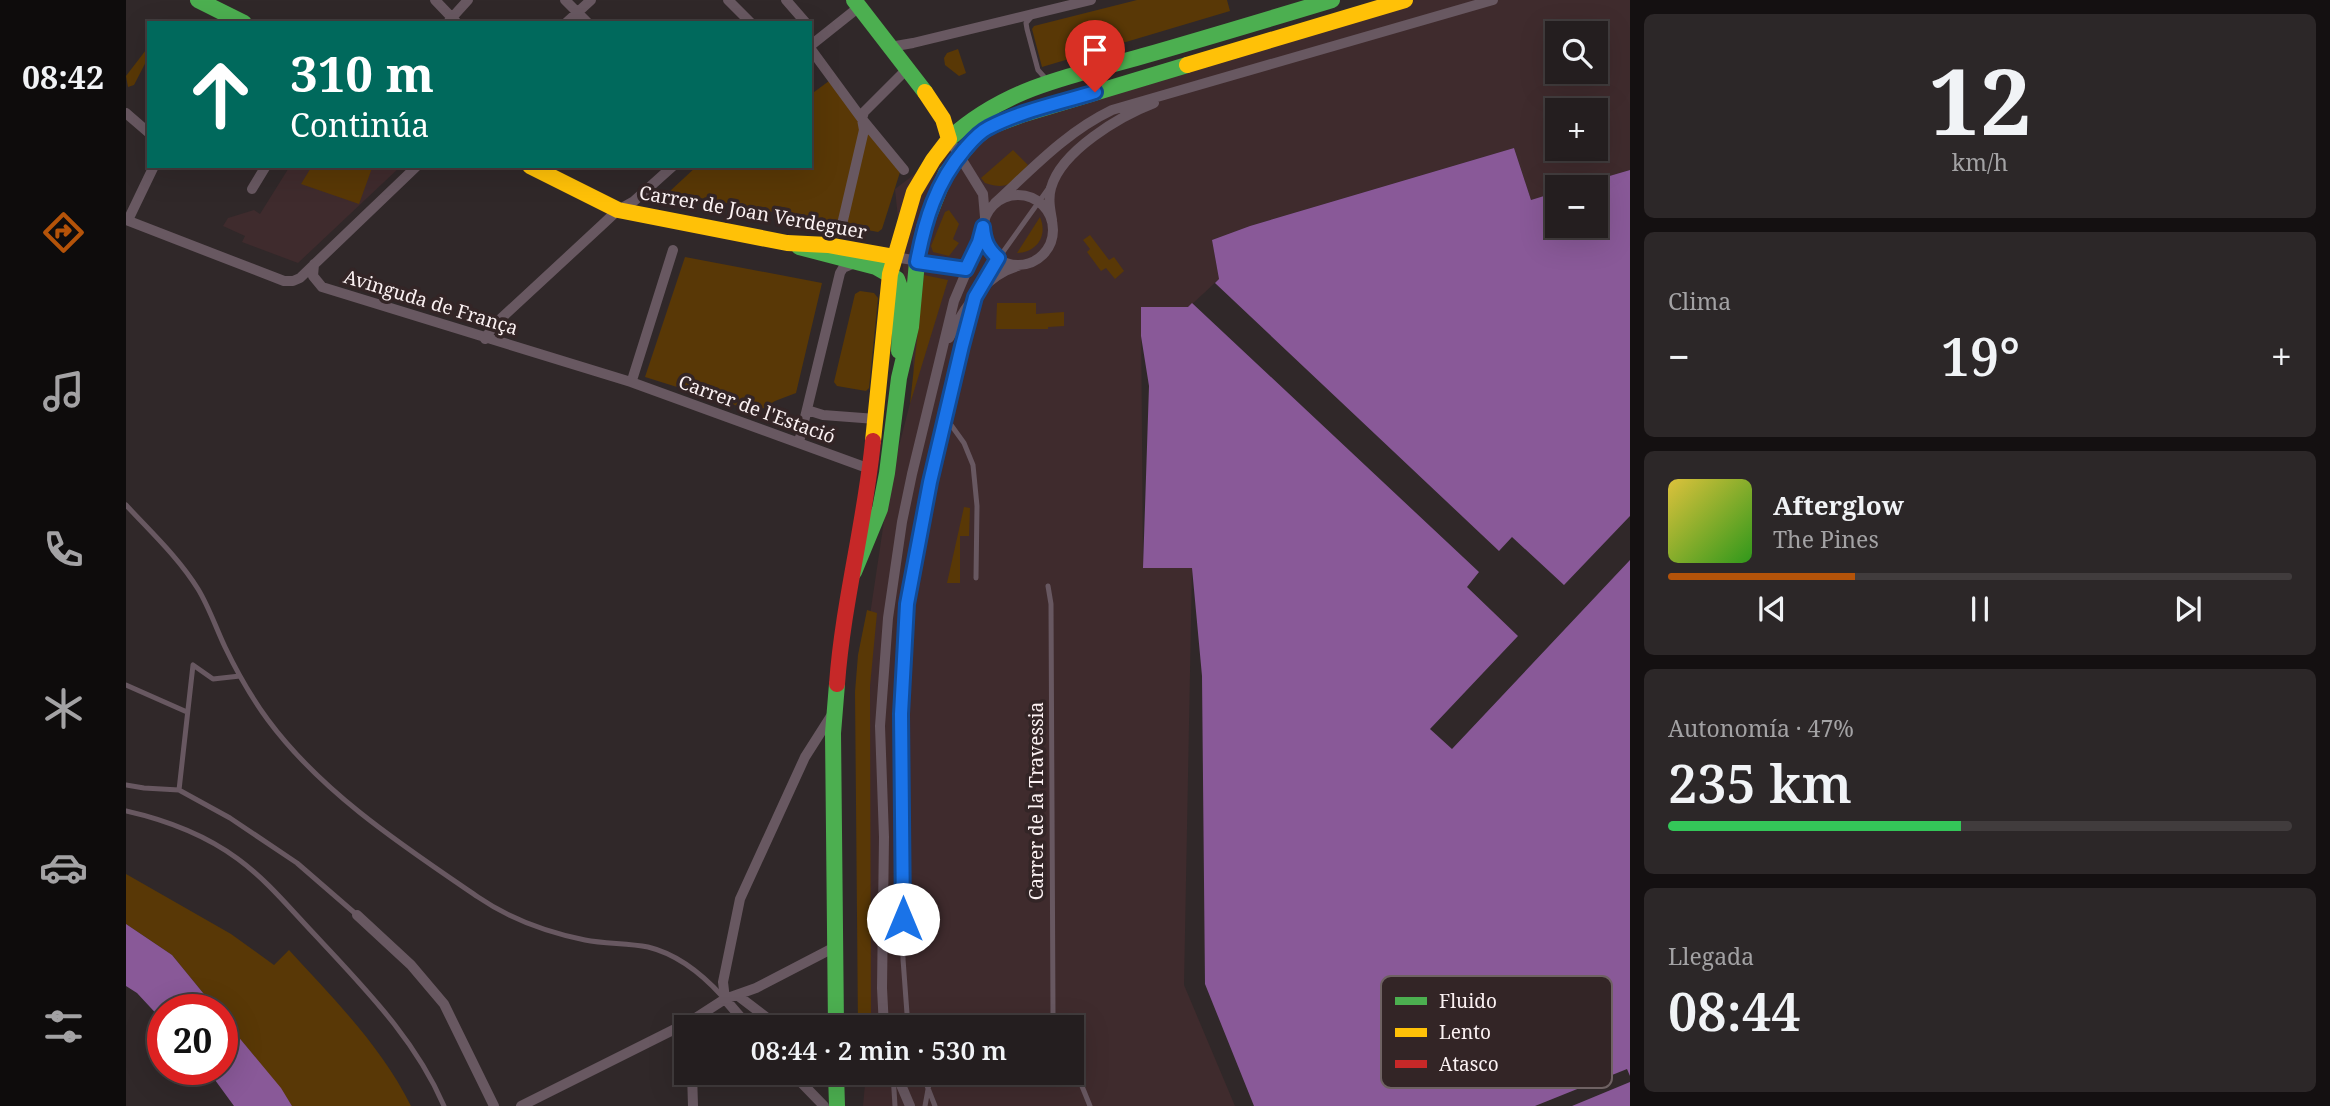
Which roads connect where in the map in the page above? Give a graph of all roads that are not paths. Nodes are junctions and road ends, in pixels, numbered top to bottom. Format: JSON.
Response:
{"nodes":[{"id":1,"x":198,"y":0,"type":"edge"},
{"id":2,"x":435,"y":0,"type":"edge"},
{"id":3,"x":468,"y":0,"type":"edge"},
{"id":4,"x":565,"y":0,"type":"edge"},
{"id":5,"x":591,"y":0,"type":"edge"},
{"id":6,"x":728,"y":0,"type":"edge"},
{"id":7,"x":786,"y":0,"type":"edge"},
{"id":8,"x":1091,"y":0,"type":"edge"},
{"id":9,"x":1332,"y":0,"type":"edge"},
{"id":10,"x":1405,"y":0,"type":"edge"},
{"id":11,"x":1493,"y":0,"type":"edge"},
{"id":12,"x":857,"y":3,"type":"edge"},
{"id":13,"x":578,"y":12,"type":"junction"},
{"id":14,"x":1033,"y":15,"type":"junction"},
{"id":15,"x":240,"y":21,"type":"edge"},
{"id":16,"x":452,"y":21,"type":"edge"},
{"id":17,"x":568,"y":21,"type":"edge"},
{"id":18,"x":586,"y":21,"type":"edge"},
{"id":19,"x":749,"y":21,"type":"edge"},
{"id":20,"x":804,"y":21,"type":"edge"},
{"id":21,"x":812,"y":29,"type":"edge"},
{"id":22,"x":820,"y":38,"type":"junction"},
{"id":23,"x":812,"y":45,"type":"edge"},
{"id":24,"x":890,"y":47,"type":"junction"},
{"id":25,"x":812,"y":50,"type":"edge"},
{"id":26,"x":907,"y":69,"type":"junction"},
{"id":27,"x":1215,"y":80,"type":"junction"},
{"id":28,"x":1053,"y":82,"type":"junction"},
{"id":29,"x":126,"y":113,"type":"edge"},
{"id":30,"x":862,"y":119,"type":"junction"},
{"id":31,"x":147,"y":131,"type":"edge"},
{"id":32,"x":983,"y":131,"type":"junction"},
{"id":33,"x":953,"y":134,"type":"junction"},
{"id":34,"x":959,"y":156,"type":"junction"},
{"id":35,"x":153,"y":168,"type":"edge"},
{"id":36,"x":265,"y":168,"type":"edge"},
{"id":37,"x":415,"y":168,"type":"edge"},
{"id":38,"x":534,"y":168,"type":"edge"},
{"id":39,"x":671,"y":168,"type":"edge"},
{"id":40,"x":904,"y":170,"type":"dead end"},
{"id":41,"x":1052,"y":184,"type":"junction"},
{"id":42,"x":252,"y":189,"type":"dead end"},
{"id":43,"x":1039,"y":201,"type":"junction"},
{"id":44,"x":995,"y":203,"type":"junction"},
{"id":45,"x":618,"y":210,"type":"junction"},
{"id":46,"x":127,"y":220,"type":"edge"},
{"id":47,"x":1052,"y":220,"type":"junction"},
{"id":48,"x":984,"y":223,"type":"junction"},
{"id":49,"x":840,"y":233,"type":"dead end"},
{"id":50,"x":787,"y":243,"type":"junction"},
{"id":51,"x":673,"y":250,"type":"dead end"},
{"id":52,"x":895,"y":257,"type":"junction"},
{"id":53,"x":998,"y":258,"type":"junction"},
{"id":54,"x":856,"y":262,"type":"junction"},
{"id":55,"x":917,"y":262,"type":"junction"},
{"id":56,"x":314,"y":264,"type":"junction"},
{"id":57,"x":1021,"y":265,"type":"junction"},
{"id":58,"x":966,"y":269,"type":"junction"},
{"id":59,"x":890,"y":274,"type":"junction"},
{"id":60,"x":975,"y":297,"type":"junction"},
{"id":61,"x":485,"y":339,"type":"junction"},
{"id":62,"x":940,"y":360,"type":"junction"},
{"id":63,"x":899,"y":378,"type":"junction"},
{"id":64,"x":632,"y":380,"type":"junction"},
{"id":65,"x":807,"y":410,"type":"junction"},
{"id":66,"x":945,"y":417,"type":"junction"},
{"id":67,"x":876,"y":419,"type":"junction"},
{"id":68,"x":799,"y":442,"type":"junction"},
{"id":69,"x":870,"y":470,"type":"junction"},
{"id":70,"x":126,"y":505,"type":"edge"},
{"id":71,"x":854,"y":572,"type":"junction"},
{"id":72,"x":976,"y":578,"type":"dead end"},
{"id":73,"x":1048,"y":586,"type":"dead end"},
{"id":74,"x":240,"y":676,"type":"junction"},
{"id":75,"x":126,"y":685,"type":"edge"},
{"id":76,"x":835,"y":711,"type":"junction"},
{"id":77,"x":187,"y":712,"type":"junction"},
{"id":78,"x":126,"y":785,"type":"edge"},
{"id":79,"x":179,"y":790,"type":"junction"},
{"id":80,"x":126,"y":811,"type":"edge"},
{"id":81,"x":357,"y":915,"type":"joint"},
{"id":82,"x":835,"y":947,"type":"junction"},
{"id":83,"x":737,"y":995,"type":"junction"},
{"id":84,"x":726,"y":999,"type":"junction"},
{"id":85,"x":704,"y":1015,"type":"edge"},
{"id":86,"x":739,"y":1015,"type":"edge"},
{"id":87,"x":763,"y":1015,"type":"edge"},
{"id":88,"x":836,"y":1015,"type":"edge"},
{"id":89,"x":883,"y":1015,"type":"edge"},
{"id":90,"x":907,"y":1015,"type":"edge"},
{"id":91,"x":1053,"y":1015,"type":"edge"},
{"id":92,"x":674,"y":1032,"type":"edge"},
{"id":93,"x":692,"y":1085,"type":"edge"},
{"id":94,"x":804,"y":1085,"type":"edge"},
{"id":95,"x":836,"y":1085,"type":"edge"},
{"id":96,"x":894,"y":1085,"type":"edge"},
{"id":97,"x":900,"y":1085,"type":"edge"},
{"id":98,"x":927,"y":1085,"type":"edge"},
{"id":99,"x":930,"y":1085,"type":"edge"},
{"id":100,"x":1082,"y":1085,"type":"edge"},
{"id":101,"x":929,"y":1091,"type":"junction"},
{"id":102,"x":444,"y":1106,"type":"edge"},
{"id":103,"x":494,"y":1106,"type":"edge"},
{"id":104,"x":521,"y":1106,"type":"edge"},
{"id":105,"x":693,"y":1106,"type":"edge"},
{"id":106,"x":824,"y":1106,"type":"edge"},
{"id":107,"x":837,"y":1106,"type":"edge"},
{"id":108,"x":895,"y":1106,"type":"edge"},
{"id":109,"x":910,"y":1106,"type":"edge"},
{"id":110,"x":925,"y":1106,"type":"edge"},
{"id":111,"x":935,"y":1106,"type":"edge"},
{"id":112,"x":1090,"y":1106,"type":"edge"}],
"edges":[{"from":1,"to":15,"type":"main road"},
{"from":2,"to":16,"type":"street"},
{"from":3,"to":16,"type":"street"},
{"from":4,"to":13,"type":"street"},
{"from":5,"to":13,"type":"street"},
{"from":6,"to":19,"type":"street"},
{"from":7,"to":20,"type":"street"},
{"from":8,"to":14,"type":"street"},
{"from":9,"to":28,"type":"main road"},
{"from":10,"to":32,"type":"main road"},
{"from":11,"to":27,"type":"street"},
{"from":12,"to":22,"type":"street"},
{"from":12,"to":24,"type":"main road"},
{"from":13,"to":17,"type":"street"},
{"from":13,"to":18,"type":"street"},
{"from":14,"to":24,"type":"street"},
{"from":14,"to":28,"type":"lane"},
{"from":21,"to":22,"type":"street"},
{"from":22,"to":23,"type":"street"},
{"from":24,"to":26,"type":"main road"},
{"from":25,"to":30,"type":"street"},
{"from":26,"to":30,"type":"street"},
{"from":26,"to":33,"type":"main road"},
{"from":27,"to":41,"type":"street"},
{"from":27,"to":44,"type":"street"},
{"from":28,"to":33,"type":"main road"},
{"from":29,"to":31,"type":"street"},
{"from":30,"to":40,"type":"street"},
{"from":30,"to":49,"type":"street"},
{"from":32,"to":33,"type":"main road"},
{"from":32,"to":34,"type":"main road"},
{"from":33,"to":34,"type":"street"},
{"from":33,"to":52,"type":"main road"},
{"from":34,"to":48,"type":"street"},
{"from":34,"to":55,"type":"main road"},
{"from":35,"to":46,"type":"street"},
{"from":36,"to":42,"type":"street"},
{"from":37,"to":56,"type":"street"},
{"from":38,"to":45,"type":"main road","name":"Carrer de Joan Verdeguer"},
{"from":39,"to":45,"type":"street"},
{"from":41,"to":43,"type":"lane"},
{"from":41,"to":47,"type":"street"},
{"from":43,"to":44,"type":"street"},
{"from":43,"to":47,"type":"street"},
{"from":43,"to":53,"type":"lane"},
{"from":44,"to":48,"type":"street"},
{"from":45,"to":50,"type":"main road","name":"Carrer de Joan Verdeguer"},
{"from":45,"to":61,"type":"street"},
{"from":46,"to":56,"type":"street"},
{"from":47,"to":57,"type":"street"},
{"from":48,"to":53,"type":"street"},
{"from":48,"to":58,"type":"street"},
{"from":50,"to":52,"type":"main road","name":"Carrer de Joan Verdeguer"},
{"from":50,"to":54,"type":"main road"},
{"from":51,"to":64,"type":"street"},
{"from":52,"to":55,"type":"street"},
{"from":52,"to":59,"type":"main road"},
{"from":53,"to":57,"type":"street"},
{"from":53,"to":60,"type":"lane"},
{"from":54,"to":59,"type":"main road"},
{"from":54,"to":65,"type":"street"},
{"from":55,"to":58,"type":"street"},
{"from":55,"to":63,"type":"main road"},
{"from":56,"to":61,"type":"street","name":"Avinguda de França"},
{"from":57,"to":60,"type":"street"},
{"from":58,"to":62,"type":"street"},
{"from":59,"to":63,"type":"main road"},
{"from":59,"to":67,"type":"main road"},
{"from":60,"to":62,"type":"street"},
{"from":60,"to":66,"type":"lane"},
{"from":61,"to":64,"type":"street","name":"Avinguda de França"},
{"from":62,"to":89,"type":"street"},
{"from":63,"to":71,"type":"main road"},
{"from":64,"to":68,"type":"street","name":"Carrer de l'Estació"},
{"from":65,"to":67,"type":"street","name":"Carrer de l'Estació"},
{"from":65,"to":68,"type":"street"},
{"from":66,"to":72,"type":"lane"},
{"from":66,"to":90,"type":"lane"},
{"from":67,"to":69,"type":"main road"},
{"from":68,"to":69,"type":"street","name":"Carrer de l'Estació"},
{"from":69,"to":71,"type":"main road"},
{"from":70,"to":74,"type":"lane"},
{"from":71,"to":76,"type":"main road"},
{"from":73,"to":91,"type":"lane","name":"Carrer de la Travessia"},
{"from":74,"to":77,"type":"lane"},
{"from":74,"to":84,"type":"lane"},
{"from":75,"to":77,"type":"lane"},
{"from":76,"to":82,"type":"main road"},
{"from":76,"to":84,"type":"street"},
{"from":77,"to":79,"type":"lane"},
{"from":78,"to":79,"type":"lane"},
{"from":79,"to":81,"type":"lane"},
{"from":80,"to":102,"type":"lane"},
{"from":81,"to":103,"type":"street"},
{"from":82,"to":83,"type":"street"},
{"from":82,"to":88,"type":"main road"},
{"from":83,"to":84,"type":"street"},
{"from":83,"to":87,"type":"street"},
{"from":84,"to":85,"type":"street"},
{"from":84,"to":86,"type":"street"},
{"from":92,"to":104,"type":"street"},
{"from":93,"to":105,"type":"street"},
{"from":94,"to":106,"type":"street"},
{"from":95,"to":107,"type":"main road"},
{"from":96,"to":108,"type":"lane"},
{"from":97,"to":109,"type":"street"},
{"from":98,"to":101,"type":"lane"},
{"from":99,"to":101,"type":"lane"},
{"from":100,"to":112,"type":"lane"},
{"from":101,"to":110,"type":"lane"},
{"from":101,"to":111,"type":"lane"}]}
